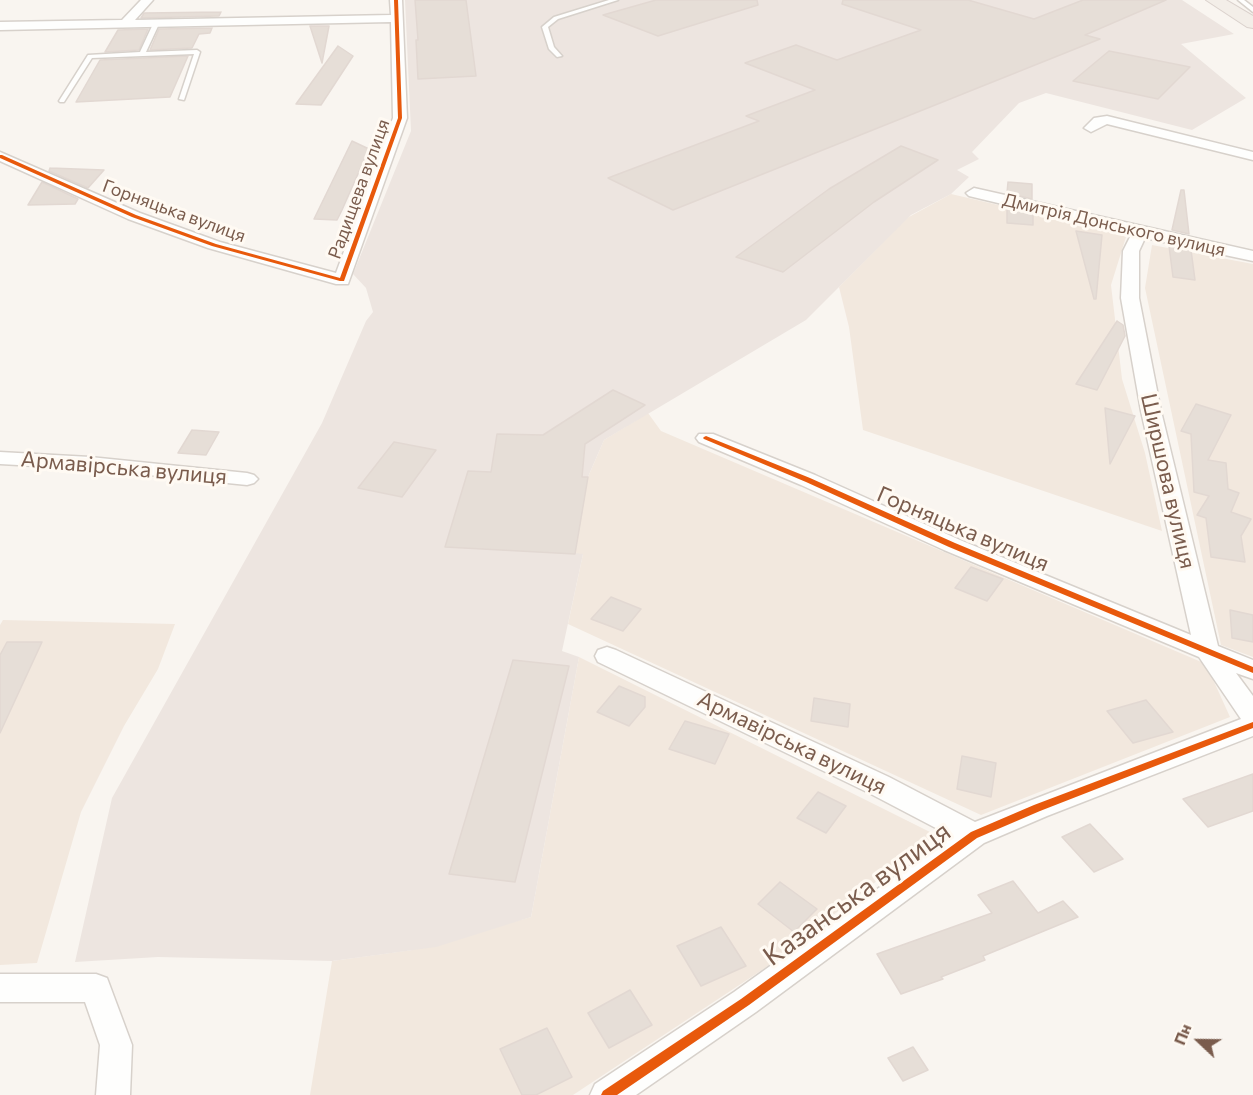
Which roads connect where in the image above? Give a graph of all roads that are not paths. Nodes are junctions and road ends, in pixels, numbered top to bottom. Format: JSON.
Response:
{"nodes":[{"id":1,"x":147,"y":0,"type":"edge"},
{"id":2,"x":396,"y":0,"type":"edge"},
{"id":3,"x":615,"y":0,"type":"edge"},
{"id":4,"x":1214,"y":0,"type":"edge"},
{"id":5,"x":1241,"y":0,"type":"edge"},
{"id":6,"x":604,"y":1,"type":"edge"},
{"id":7,"x":1253,"y":10,"type":"edge"},
{"id":8,"x":396,"y":18,"type":"junction"},
{"id":9,"x":1253,"y":23,"type":"edge"},
{"id":10,"x":125,"y":24,"type":"junction"},
{"id":11,"x":156,"y":24,"type":"junction"},
{"id":12,"x":0,"y":26,"type":"edge"},
{"id":13,"x":143,"y":53,"type":"junction"},
{"id":14,"x":559,"y":56,"type":"dead end"},
{"id":15,"x":182,"y":99,"type":"dead end"},
{"id":16,"x":62,"y":101,"type":"dead end"},
{"id":17,"x":1091,"y":128,"type":"dead end"},
{"id":18,"x":0,"y":156,"type":"edge"},
{"id":19,"x":1253,"y":156,"type":"edge"},
{"id":20,"x":974,"y":193,"type":"dead end"},
{"id":21,"x":1140,"y":232,"type":"junction"},
{"id":22,"x":1253,"y":256,"type":"edge"},
{"id":23,"x":342,"y":280,"type":"joint"},
{"id":24,"x":706,"y":438,"type":"dead end"},
{"id":25,"x":0,"y":458,"type":"edge"},
{"id":26,"x":247,"y":479,"type":"dead end"},
{"id":27,"x":1207,"y":650,"type":"junction"},
{"id":28,"x":607,"y":656,"type":"dead end"},
{"id":29,"x":1253,"y":670,"type":"edge"},
{"id":30,"x":1253,"y":716,"type":"edge"},
{"id":31,"x":1253,"y":725,"type":"edge"},
{"id":32,"x":974,"y":835,"type":"junction"},
{"id":33,"x":0,"y":988,"type":"edge"},
{"id":34,"x":113,"y":1095,"type":"edge"},
{"id":35,"x":607,"y":1095,"type":"edge"}],
"edges":[{"from":1,"to":10,"type":"street"},
{"from":2,"to":8,"type":"street","name":"Радищева вулиця"},
{"from":3,"to":6,"type":"lane"},
{"from":4,"to":9,"type":"main road"},
{"from":5,"to":7,"type":"lane"},
{"from":6,"to":14,"type":"lane"},
{"from":8,"to":11,"type":"street"},
{"from":8,"to":23,"type":"street","name":"Радищева вулиця"},
{"from":10,"to":11,"type":"street"},
{"from":10,"to":12,"type":"street"},
{"from":11,"to":13,"type":"lane"},
{"from":13,"to":15,"type":"lane"},
{"from":13,"to":16,"type":"lane"},
{"from":17,"to":19,"type":"street"},
{"from":18,"to":23,"type":"street","name":"Горняцька вулиця"},
{"from":20,"to":21,"type":"street","name":"Дмитрія Донського вулиця"},
{"from":21,"to":22,"type":"street","name":"Дмитрія Донського вулиця"},
{"from":21,"to":27,"type":"street","name":"Ширшова вулиця"},
{"from":24,"to":27,"type":"street","name":"Горняцька вулиця"},
{"from":25,"to":26,"type":"street","name":"Армавірська вулиця"},
{"from":27,"to":29,"type":"street","name":"Горняцька вулиця"},
{"from":27,"to":30,"type":"street","name":"Ширшова вулиця"},
{"from":28,"to":32,"type":"street","name":"Армавірська вулиця"},
{"from":31,"to":32,"type":"street","name":"Казанська вулиця"},
{"from":32,"to":35,"type":"street","name":"Казанська вулиця"},
{"from":33,"to":34,"type":"street"}]}
